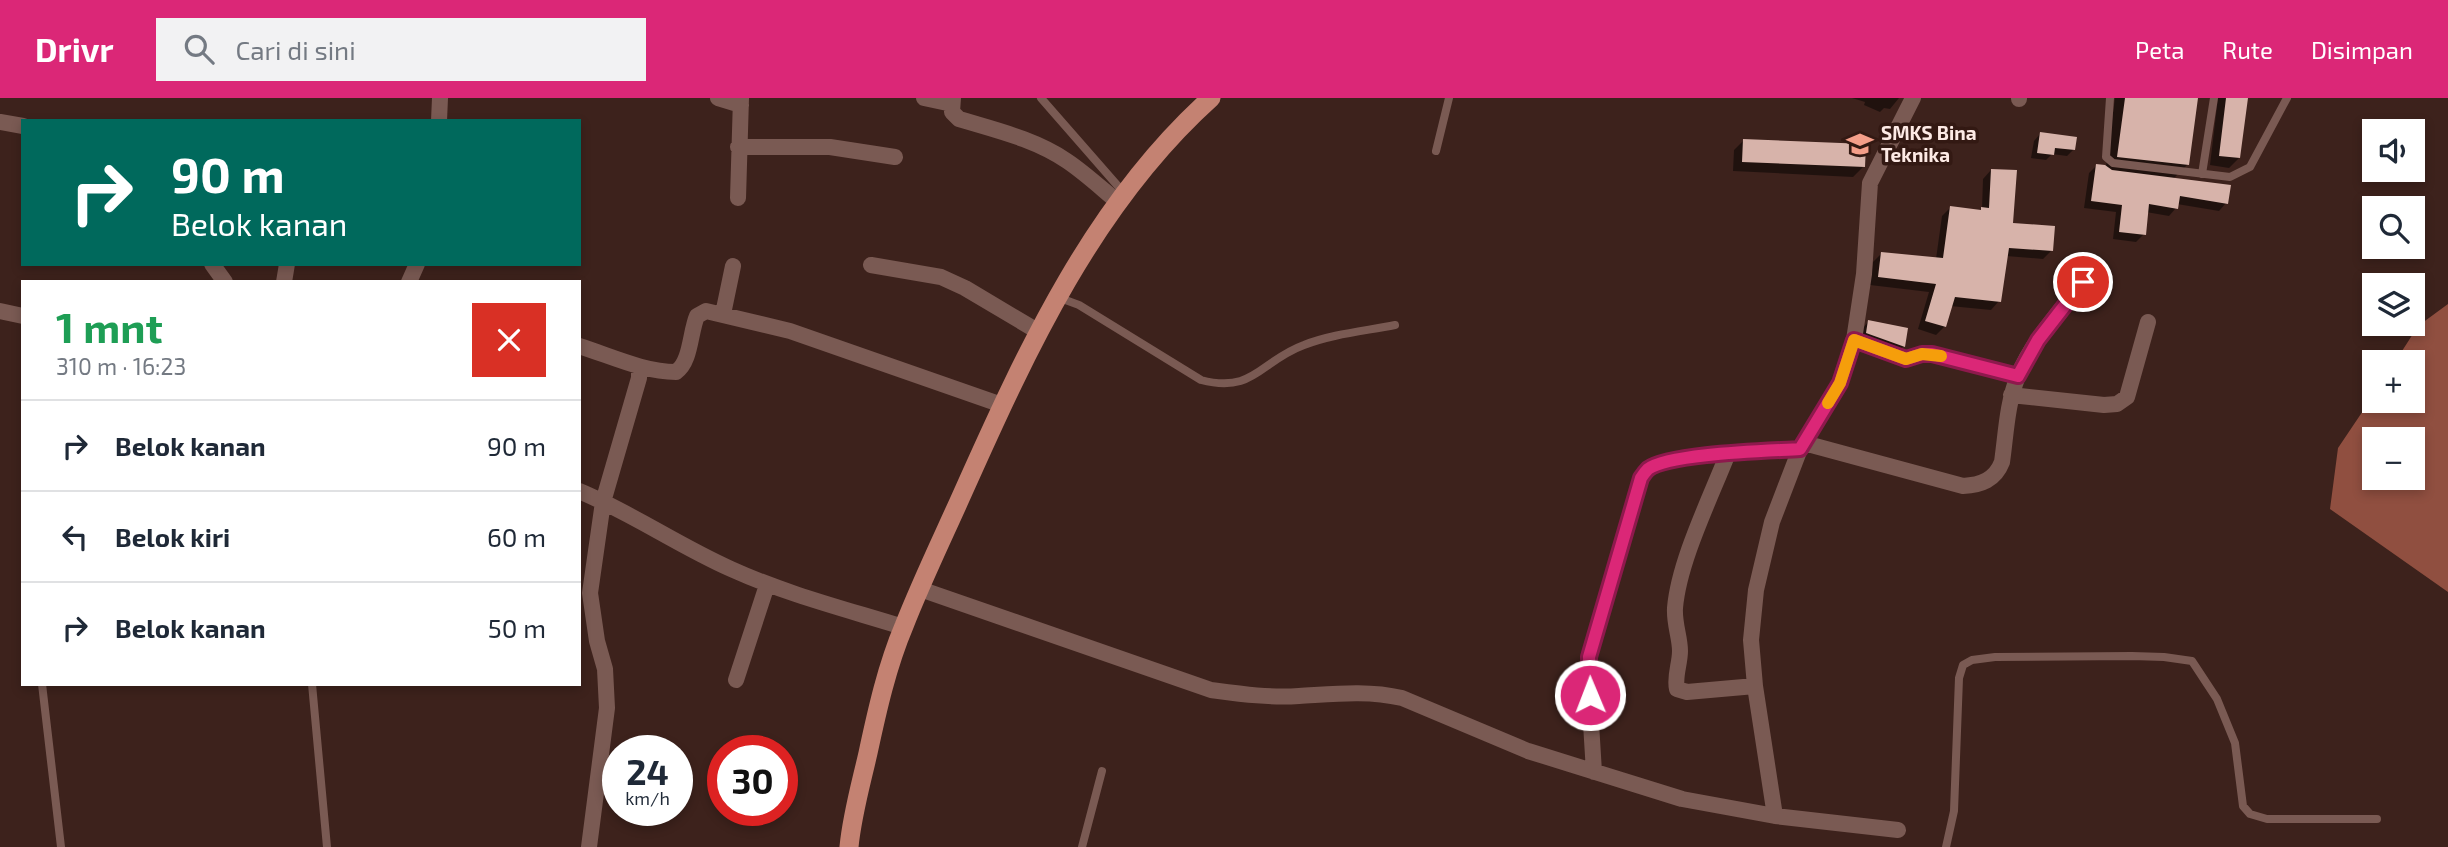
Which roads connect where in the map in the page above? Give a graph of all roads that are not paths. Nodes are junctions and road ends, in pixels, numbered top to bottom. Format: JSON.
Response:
{"nodes":[{"id":1,"x":440,"y":98,"type":"edge"},
{"id":2,"x":718,"y":98,"type":"edge"},
{"id":3,"x":924,"y":98,"type":"edge"},
{"id":4,"x":1041,"y":98,"type":"edge"},
{"id":5,"x":1212,"y":98,"type":"edge"},
{"id":6,"x":1449,"y":98,"type":"edge"},
{"id":7,"x":1913,"y":98,"type":"edge"},
{"id":8,"x":2109,"y":98,"type":"edge"},
{"id":9,"x":2214,"y":98,"type":"edge"},
{"id":10,"x":2287,"y":98,"type":"edge"},
{"id":11,"x":952,"y":101,"type":"edge"},
{"id":12,"x":741,"y":102,"type":"edge"},
{"id":13,"x":439,"y":119,"type":"edge"},
{"id":14,"x":0,"y":122,"type":"edge"},
{"id":15,"x":21,"y":126,"type":"edge"},
{"id":16,"x":738,"y":147,"type":"junction"},
{"id":17,"x":1436,"y":151,"type":"dead end"},
{"id":18,"x":895,"y":157,"type":"dead end"},
{"id":19,"x":2202,"y":174,"type":"junction"},
{"id":20,"x":738,"y":198,"type":"dead end"},
{"id":21,"x":1122,"y":198,"type":"junction"},
{"id":22,"x":871,"y":265,"type":"dead end"},
{"id":23,"x":733,"y":266,"type":"dead end"},
{"id":24,"x":2083,"y":282,"type":"dead end"},
{"id":25,"x":1057,"y":296,"type":"junction"},
{"id":26,"x":0,"y":311,"type":"edge"},
{"id":27,"x":723,"y":314,"type":"junction"},
{"id":28,"x":21,"y":316,"type":"edge"},
{"id":29,"x":2148,"y":322,"type":"dead end"},
{"id":30,"x":1395,"y":326,"type":"dead end"},
{"id":31,"x":1039,"y":332,"type":"junction"},
{"id":32,"x":1854,"y":340,"type":"junction"},
{"id":33,"x":581,"y":347,"type":"edge"},
{"id":34,"x":639,"y":368,"type":"junction"},
{"id":35,"x":2018,"y":376,"type":"junction"},
{"id":36,"x":2011,"y":396,"type":"junction"},
{"id":37,"x":1002,"y":405,"type":"junction"},
{"id":38,"x":1802,"y":446,"type":"junction"},
{"id":39,"x":1728,"y":453,"type":"junction"},
{"id":40,"x":581,"y":492,"type":"edge"},
{"id":41,"x":603,"y":502,"type":"junction"},
{"id":42,"x":767,"y":585,"type":"junction"},
{"id":43,"x":920,"y":589,"type":"junction"},
{"id":44,"x":903,"y":627,"type":"junction"},
{"id":45,"x":736,"y":680,"type":"dead end"},
{"id":46,"x":43,"y":686,"type":"edge"},
{"id":47,"x":312,"y":686,"type":"edge"},
{"id":48,"x":1755,"y":687,"type":"junction"},
{"id":49,"x":1102,"y":771,"type":"dead end"},
{"id":50,"x":1594,"y":772,"type":"junction"},
{"id":51,"x":1775,"y":816,"type":"junction"},
{"id":52,"x":2377,"y":819,"type":"dead end"},
{"id":53,"x":1898,"y":830,"type":"dead end"},
{"id":54,"x":61,"y":847,"type":"edge"},
{"id":55,"x":327,"y":847,"type":"edge"},
{"id":56,"x":589,"y":847,"type":"edge"},
{"id":57,"x":849,"y":847,"type":"edge"},
{"id":58,"x":1082,"y":847,"type":"edge"},
{"id":59,"x":1946,"y":847,"type":"edge"}],
"edges":[{"from":1,"to":13,"type":"street"},
{"from":2,"to":12,"type":"street"},
{"from":3,"to":11,"type":"street"},
{"from":4,"to":21,"type":"lane"},
{"from":5,"to":21,"type":"main road"},
{"from":6,"to":17,"type":"lane"},
{"from":7,"to":32,"type":"street"},
{"from":8,"to":19,"type":"lane"},
{"from":9,"to":19,"type":"lane"},
{"from":10,"to":19,"type":"lane"},
{"from":11,"to":21,"type":"street"},
{"from":12,"to":16,"type":"street"},
{"from":14,"to":15,"type":"street"},
{"from":16,"to":18,"type":"street"},
{"from":16,"to":20,"type":"street"},
{"from":21,"to":25,"type":"main road"},
{"from":22,"to":31,"type":"street"},
{"from":23,"to":27,"type":"street"},
{"from":24,"to":35,"type":"street"},
{"from":25,"to":30,"type":"lane"},
{"from":25,"to":31,"type":"main road"},
{"from":26,"to":28,"type":"street"},
{"from":27,"to":34,"type":"street"},
{"from":27,"to":37,"type":"street"},
{"from":29,"to":36,"type":"street"},
{"from":31,"to":37,"type":"main road"},
{"from":32,"to":35,"type":"street"},
{"from":32,"to":38,"type":"street"},
{"from":33,"to":34,"type":"street"},
{"from":34,"to":41,"type":"street"},
{"from":35,"to":36,"type":"street"},
{"from":36,"to":38,"type":"street"},
{"from":37,"to":43,"type":"main road"},
{"from":38,"to":39,"type":"street"},
{"from":38,"to":48,"type":"street"},
{"from":39,"to":48,"type":"street"},
{"from":39,"to":50,"type":"street"},
{"from":40,"to":41,"type":"street"},
{"from":41,"to":42,"type":"street"},
{"from":41,"to":56,"type":"street"},
{"from":42,"to":44,"type":"street"},
{"from":42,"to":45,"type":"street"},
{"from":43,"to":44,"type":"main road"},
{"from":43,"to":50,"type":"street"},
{"from":44,"to":57,"type":"main road"},
{"from":46,"to":54,"type":"lane"},
{"from":47,"to":55,"type":"lane"},
{"from":48,"to":51,"type":"street"},
{"from":49,"to":58,"type":"lane"},
{"from":50,"to":51,"type":"street"},
{"from":51,"to":53,"type":"street"},
{"from":52,"to":59,"type":"lane"}]}
